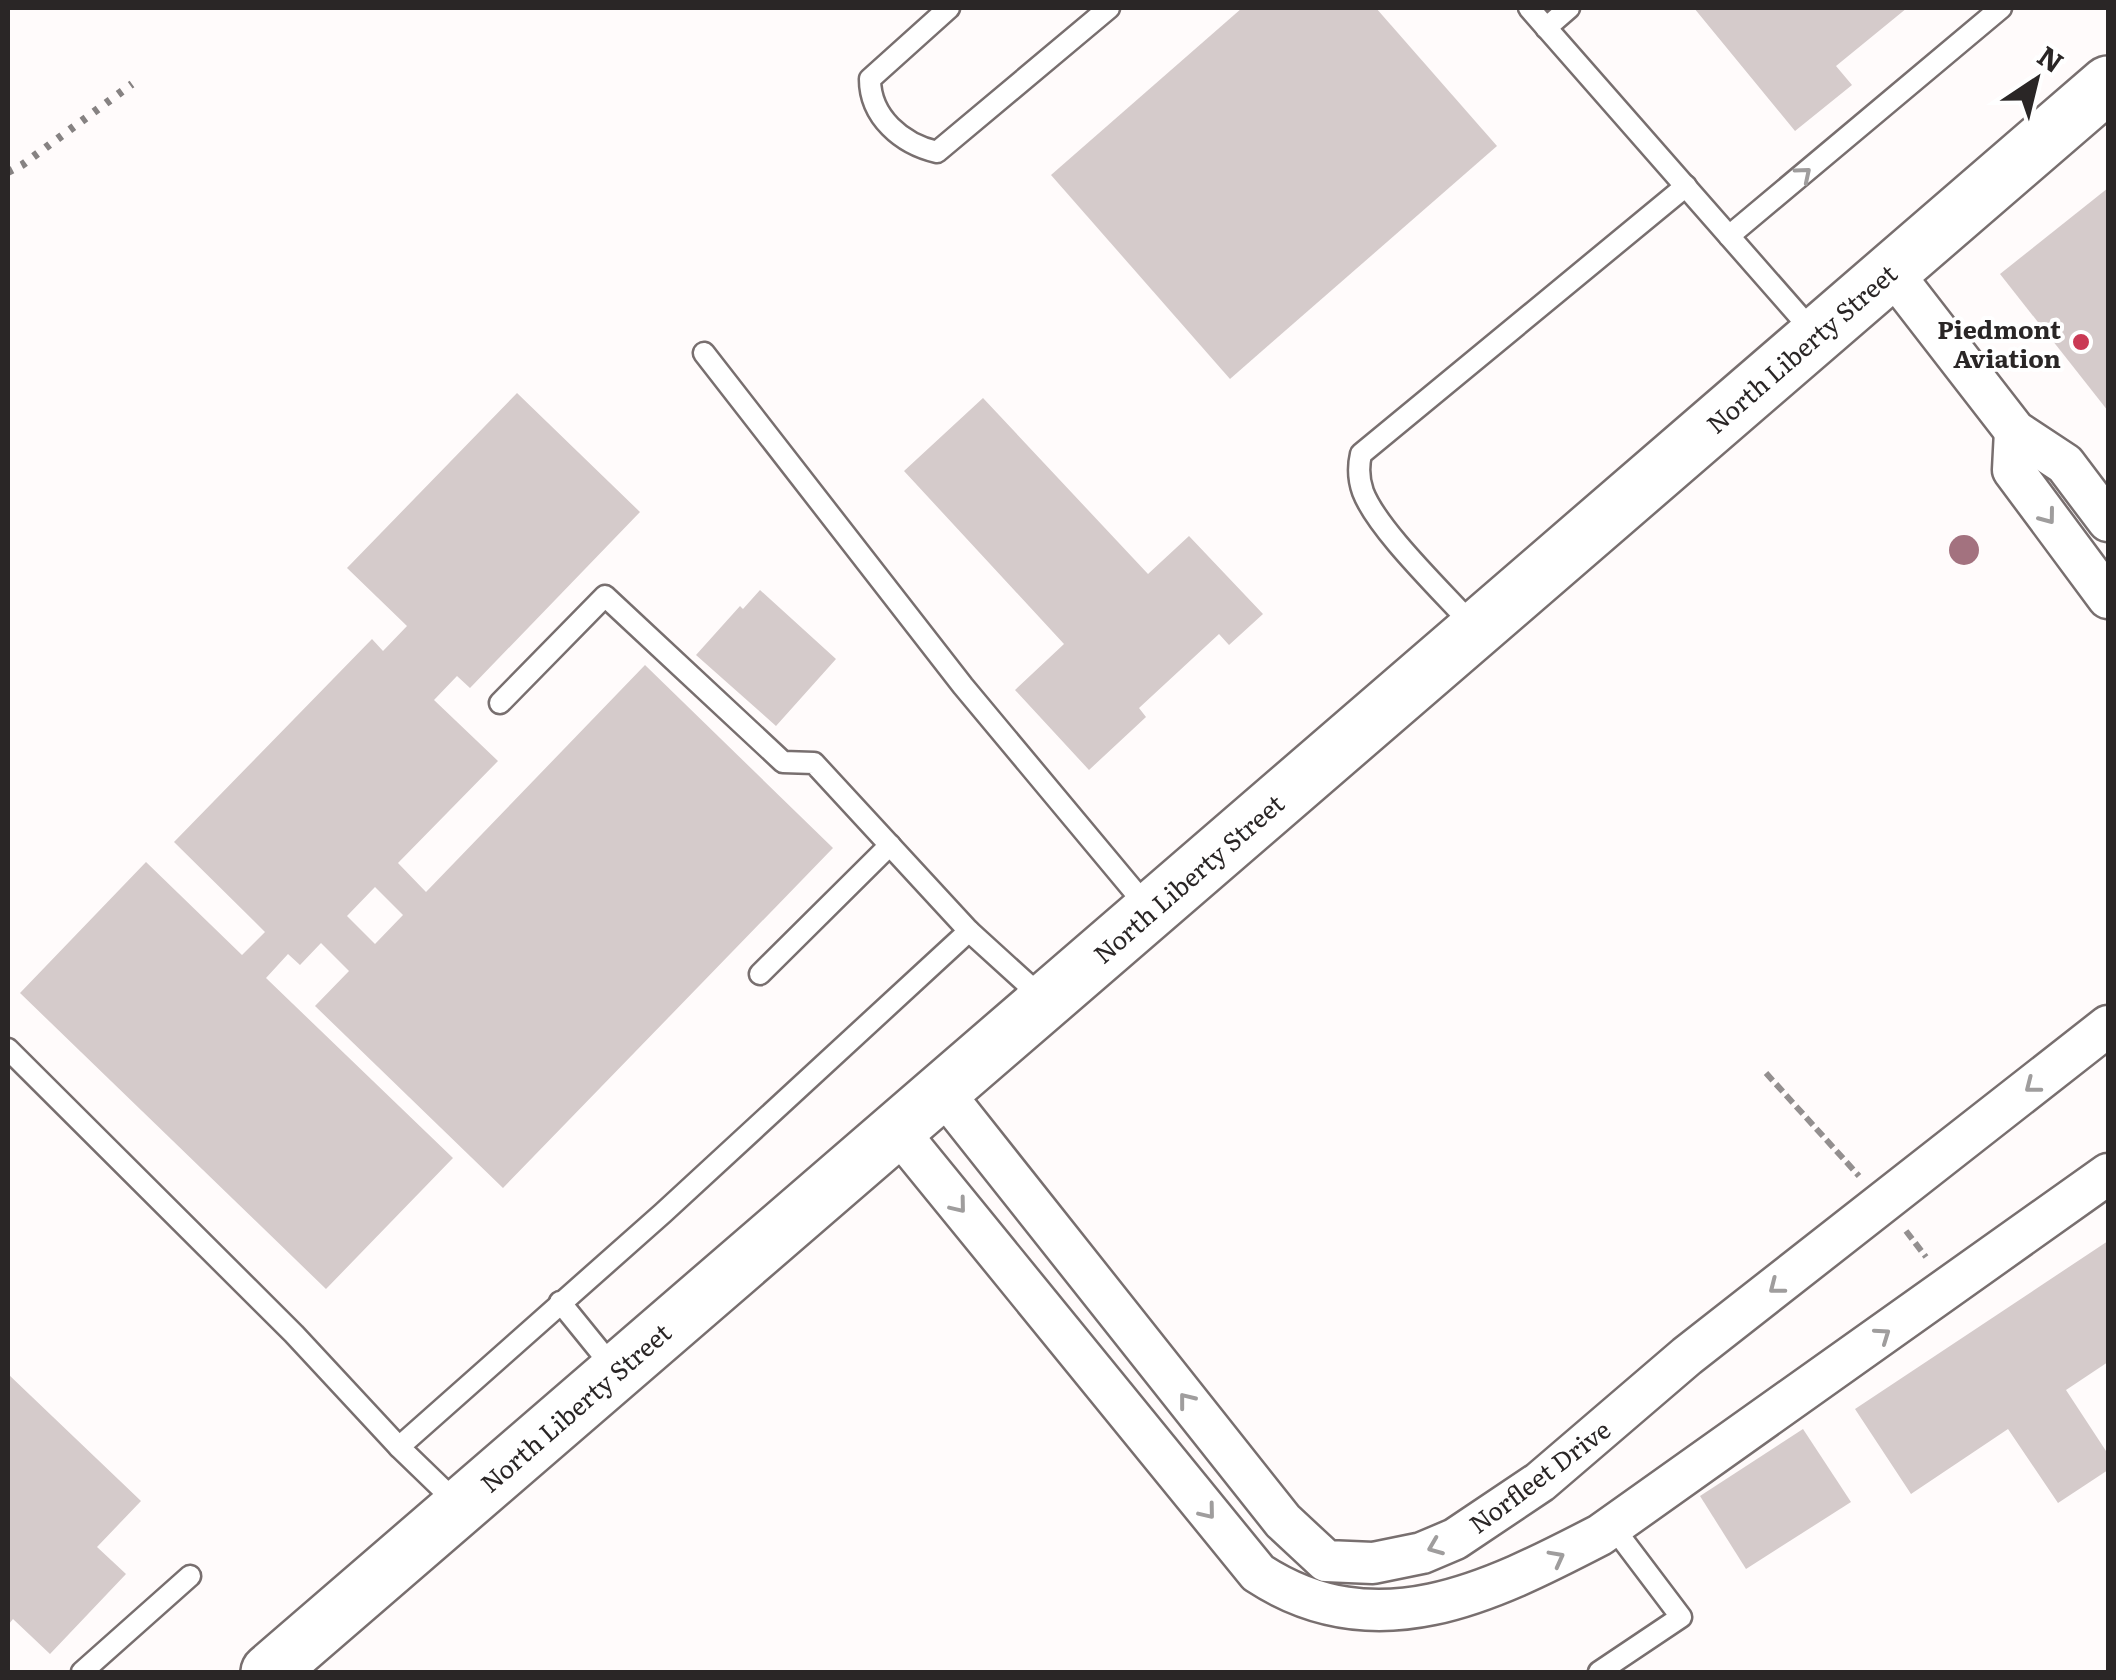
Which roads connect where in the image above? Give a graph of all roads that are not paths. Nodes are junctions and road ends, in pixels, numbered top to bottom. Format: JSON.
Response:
{"nodes":[{"id":1,"x":948,"y":8,"type":"edge"},
{"id":2,"x":1108,"y":8,"type":"edge"},
{"id":3,"x":1528,"y":8,"type":"edge"},
{"id":4,"x":1569,"y":8,"type":"edge"},
{"id":5,"x":2001,"y":8,"type":"edge"},
{"id":6,"x":1546,"y":28,"type":"junction"},
{"id":7,"x":2108,"y":84,"type":"edge"},
{"id":8,"x":1686,"y":186,"type":"junction"},
{"id":9,"x":1729,"y":236,"type":"junction"},
{"id":10,"x":1891,"y":271,"type":"junction"},
{"id":11,"x":1816,"y":335,"type":"junction"},
{"id":12,"x":704,"y":353,"type":"dead end"},
{"id":13,"x":2015,"y":431,"type":"junction"},
{"id":14,"x":2108,"y":522,"type":"edge"},
{"id":15,"x":2108,"y":598,"type":"edge"},
{"id":16,"x":1476,"y":629,"type":"junction"},
{"id":17,"x":500,"y":704,"type":"dead end"},
{"id":18,"x":890,"y":844,"type":"junction"},
{"id":19,"x":1150,"y":911,"type":"junction"},
{"id":20,"x":969,"y":930,"type":"junction"},
{"id":21,"x":760,"y":974,"type":"dead end"},
{"id":22,"x":1046,"y":1001,"type":"junction"},
{"id":23,"x":2108,"y":1026,"type":"edge"},
{"id":24,"x":8,"y":1049,"type":"edge"},
{"id":25,"x":942,"y":1091,"type":"junction"},
{"id":26,"x":897,"y":1130,"type":"junction"},
{"id":27,"x":2108,"y":1174,"type":"edge"},
{"id":28,"x":1083,"y":1270,"type":"junction"},
{"id":29,"x":560,"y":1302,"type":"junction"},
{"id":30,"x":1041,"y":1306,"type":"junction"},
{"id":31,"x":617,"y":1372,"type":"junction"},
{"id":32,"x":399,"y":1447,"type":"junction"},
{"id":33,"x":460,"y":1506,"type":"junction"},
{"id":34,"x":1283,"y":1521,"type":"junction"},
{"id":35,"x":1613,"y":1526,"type":"junction"},
{"id":36,"x":1244,"y":1556,"type":"junction"},
{"id":37,"x":190,"y":1576,"type":"dead end"},
{"id":38,"x":82,"y":1672,"type":"edge"},
{"id":39,"x":269,"y":1672,"type":"edge"},
{"id":40,"x":1599,"y":1672,"type":"edge"}],
"edges":[{"from":1,"to":2,"type":"lane"},
{"from":3,"to":6,"type":"lane"},
{"from":4,"to":6,"type":"lane"},
{"from":9,"to":5,"type":"lane","one_way":true},
{"from":6,"to":8,"type":"lane"},
{"from":7,"to":10,"type":"main road","name":"North Liberty Street"},
{"from":8,"to":9,"type":"lane"},
{"from":8,"to":16,"type":"lane"},
{"from":9,"to":11,"type":"lane"},
{"from":10,"to":11,"type":"main road","name":"North Liberty Street"},
{"from":10,"to":13,"type":"street"},
{"from":11,"to":16,"type":"main road","name":"North Liberty Street"},
{"from":12,"to":19,"type":"lane"},
{"from":13,"to":14,"type":"street"},
{"from":13,"to":15,"type":"street","one_way":true},
{"from":16,"to":19,"type":"main road","name":"North Liberty Street"},
{"from":17,"to":18,"type":"lane"},
{"from":18,"to":20,"type":"lane"},
{"from":18,"to":21,"type":"lane"},
{"from":19,"to":22,"type":"main road","name":"North Liberty Street"},
{"from":20,"to":22,"type":"lane"},
{"from":20,"to":29,"type":"lane"},
{"from":22,"to":25,"type":"main road","name":"North Liberty Street"},
{"from":23,"to":34,"type":"street","name":"Norfleet Drive","one_way":true},
{"from":24,"to":32,"type":"lane"},
{"from":25,"to":26,"type":"main road","name":"North Liberty Street"},
{"from":25,"to":28,"type":"street","name":"Norfleet Drive"},
{"from":26,"to":30,"type":"street","one_way":true},
{"from":26,"to":31,"type":"main road","name":"North Liberty Street"},
{"from":35,"to":27,"type":"street","one_way":true},
{"from":28,"to":30,"type":"street"},
{"from":34,"to":28,"type":"street","name":"Norfleet Drive","one_way":true},
{"from":29,"to":31,"type":"lane"},
{"from":29,"to":32,"type":"lane"},
{"from":30,"to":36,"type":"street","one_way":true},
{"from":31,"to":33,"type":"main road","name":"North Liberty Street"},
{"from":32,"to":33,"type":"lane"},
{"from":33,"to":39,"type":"main road","name":"North Liberty Street"},
{"from":34,"to":36,"type":"street"},
{"from":36,"to":35,"type":"street","one_way":true},
{"from":35,"to":40,"type":"lane"},
{"from":37,"to":38,"type":"lane"}]}
